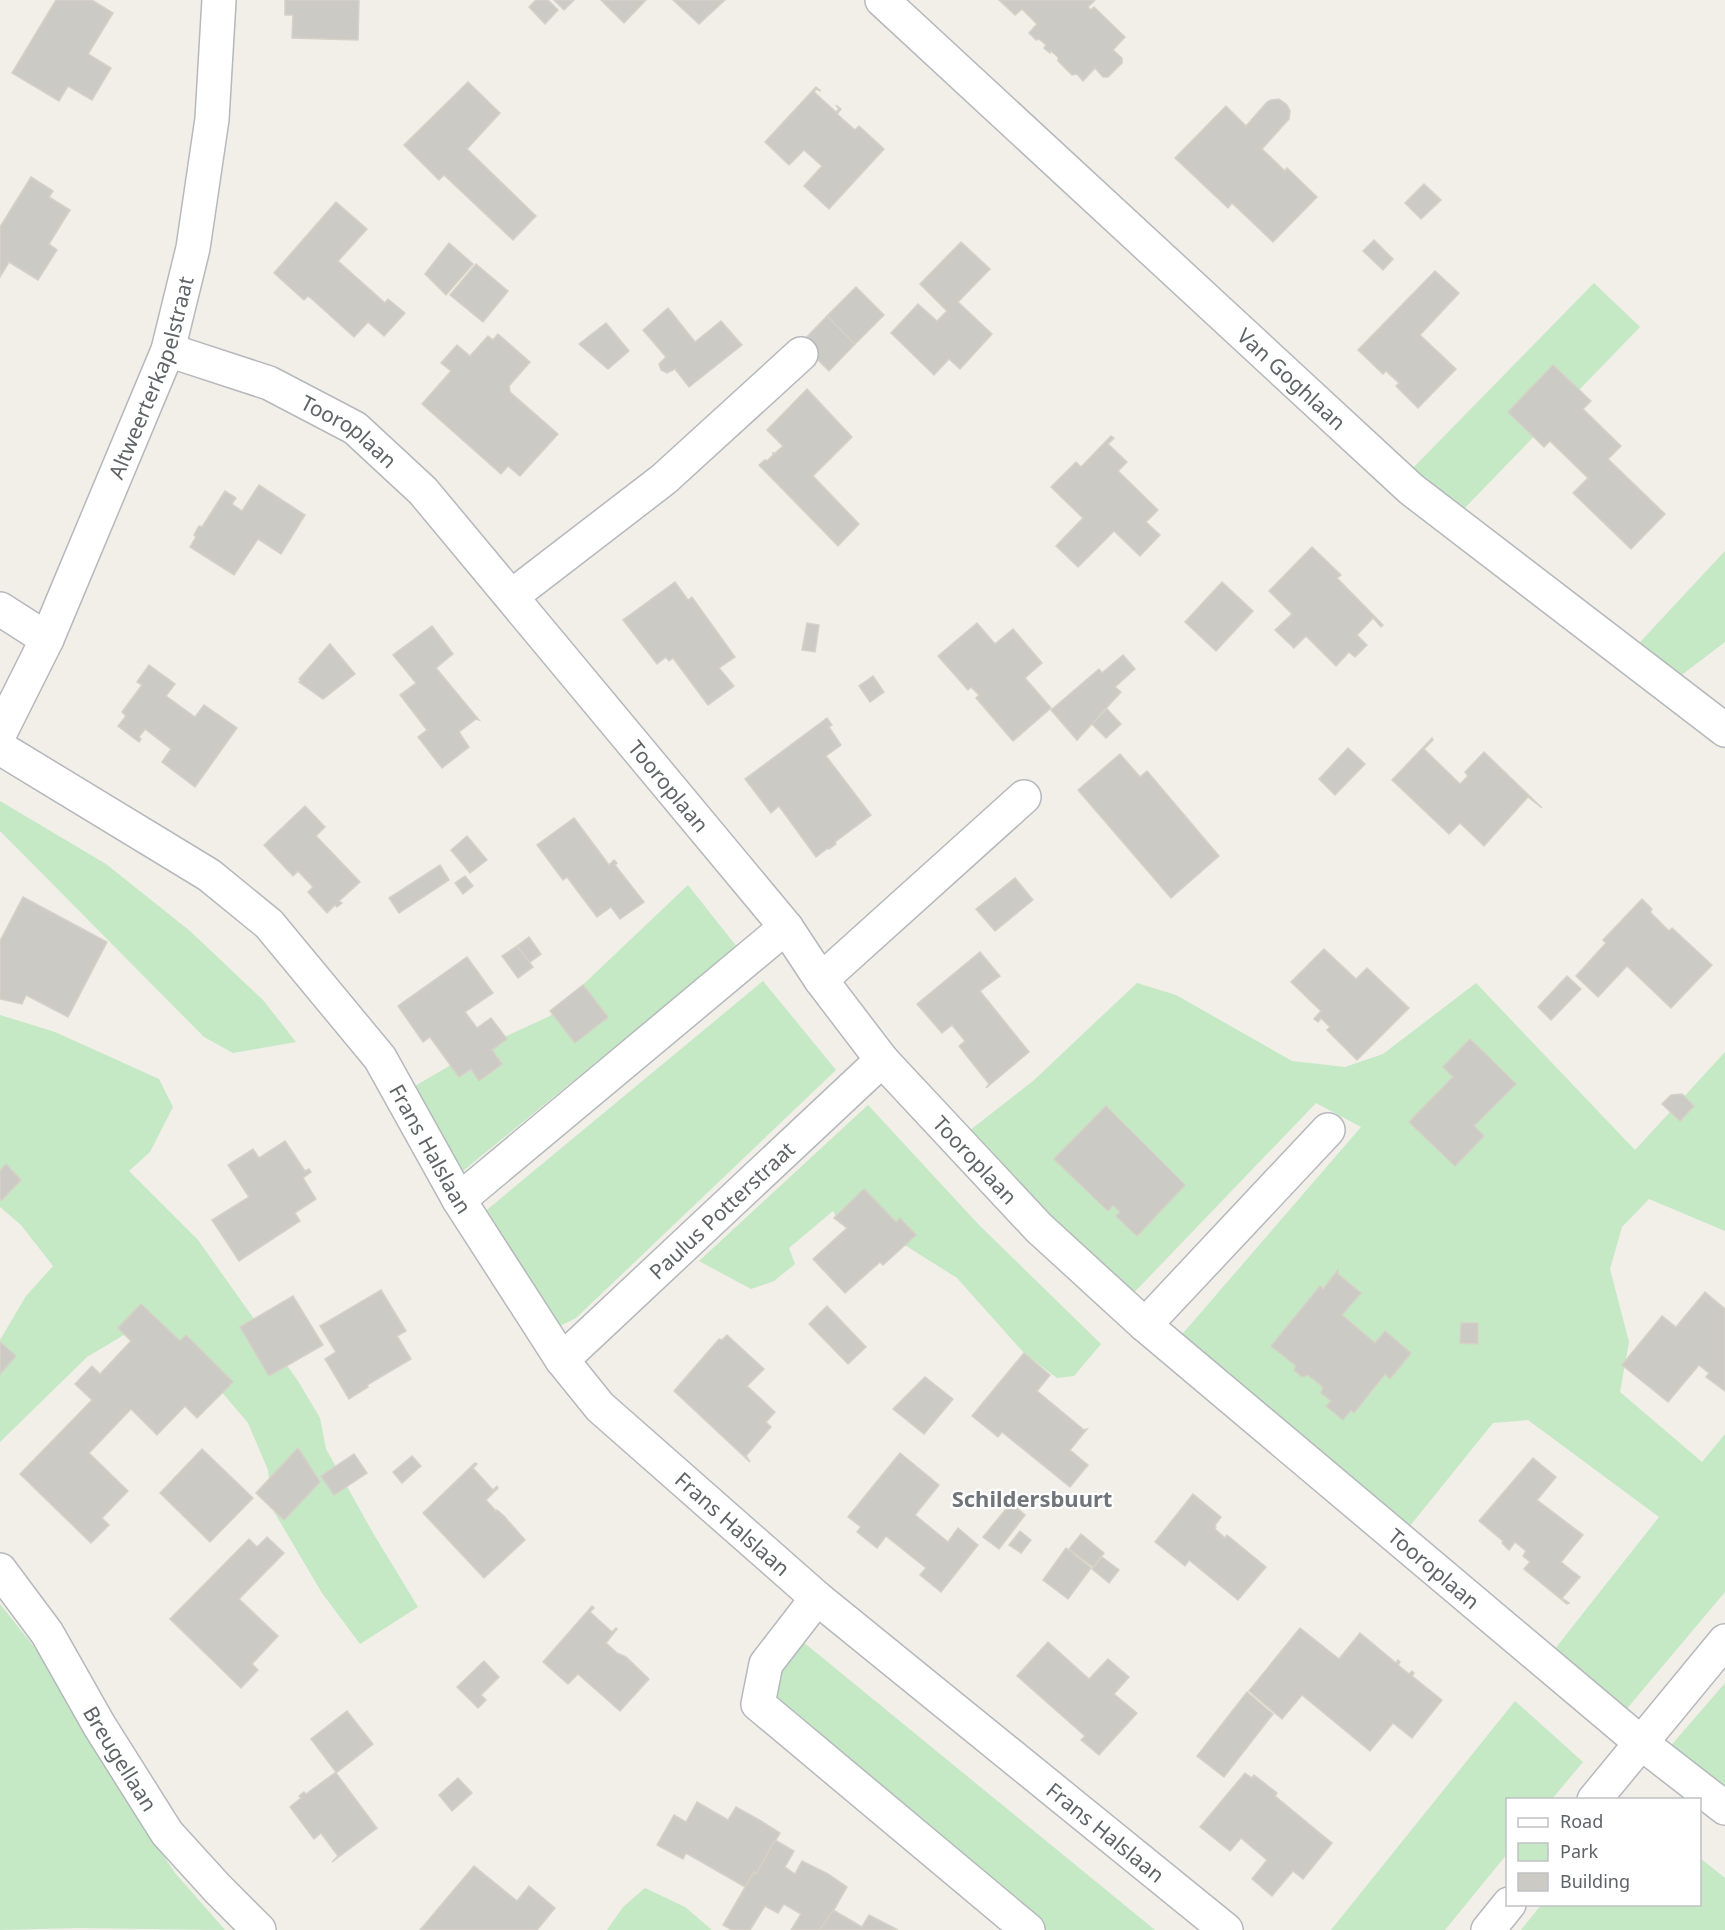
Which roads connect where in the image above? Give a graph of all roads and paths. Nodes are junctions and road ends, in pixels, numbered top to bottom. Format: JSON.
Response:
{"nodes":[{"id":1,"x":219,"y":0,"type":"edge"},
{"id":2,"x":882,"y":0,"type":"edge"},
{"id":3,"x":168,"y":350,"type":"junction"},
{"id":4,"x":801,"y":354,"type":"dead end"},
{"id":5,"x":512,"y":596,"type":"junction"},
{"id":6,"x":0,"y":609,"type":"edge"},
{"id":7,"x":47,"y":639,"type":"junction"},
{"id":8,"x":1725,"y":730,"type":"edge"},
{"id":9,"x":0,"y":733,"type":"edge"},
{"id":10,"x":0,"y":748,"type":"edge"},
{"id":11,"x":1024,"y":797,"type":"dead end"},
{"id":12,"x":786,"y":927,"type":"junction"},
{"id":13,"x":820,"y":980,"type":"junction"},
{"id":14,"x":882,"y":1059,"type":"junction"},
{"id":15,"x":1328,"y":1130,"type":"dead end"},
{"id":16,"x":459,"y":1200,"type":"junction"},
{"id":17,"x":1145,"y":1325,"type":"junction"},
{"id":18,"x":562,"y":1360,"type":"junction"},
{"id":19,"x":0,"y":1570,"type":"edge"},
{"id":20,"x":818,"y":1598,"type":"junction"},
{"id":21,"x":1725,"y":1641,"type":"edge"},
{"id":22,"x":1640,"y":1742,"type":"junction"},
{"id":23,"x":1596,"y":1798,"type":"edge"},
{"id":24,"x":1725,"y":1808,"type":"edge"},
{"id":25,"x":1508,"y":1906,"type":"edge"},
{"id":26,"x":259,"y":1930,"type":"edge"},
{"id":27,"x":1028,"y":1930,"type":"edge"},
{"id":28,"x":1226,"y":1930,"type":"edge"},
{"id":29,"x":1488,"y":1930,"type":"edge"}],
"edges":[{"from":1,"to":3,"type":"street","name":"Altweerterkapelstraat"},
{"from":2,"to":8,"type":"street","name":"Van Goghlaan"},
{"from":3,"to":5,"type":"street","name":"Tooroplaan"},
{"from":3,"to":7,"type":"street","name":"Altweerterkapelstraat"},
{"from":4,"to":5,"type":"street"},
{"from":5,"to":12,"type":"street","name":"Tooroplaan"},
{"from":6,"to":7,"type":"street"},
{"from":7,"to":9,"type":"street","name":"Altweerterkapelstraat"},
{"from":10,"to":16,"type":"street","name":"Frans Halslaan"},
{"from":11,"to":13,"type":"street"},
{"from":12,"to":13,"type":"street","name":"Tooroplaan"},
{"from":12,"to":16,"type":"street"},
{"from":13,"to":14,"type":"street","name":"Tooroplaan"},
{"from":14,"to":17,"type":"street","name":"Tooroplaan"},
{"from":14,"to":18,"type":"street","name":"Paulus Potterstraat"},
{"from":15,"to":17,"type":"street"},
{"from":16,"to":18,"type":"street","name":"Frans Halslaan"},
{"from":17,"to":22,"type":"street","name":"Tooroplaan"},
{"from":18,"to":20,"type":"street","name":"Frans Halslaan"},
{"from":19,"to":26,"type":"street","name":"Breugellaan"},
{"from":20,"to":27,"type":"street"},
{"from":20,"to":28,"type":"street","name":"Frans Halslaan"},
{"from":21,"to":22,"type":"street"},
{"from":22,"to":23,"type":"street"},
{"from":22,"to":24,"type":"street","name":"Tooroplaan"},
{"from":25,"to":29,"type":"street"}]}
